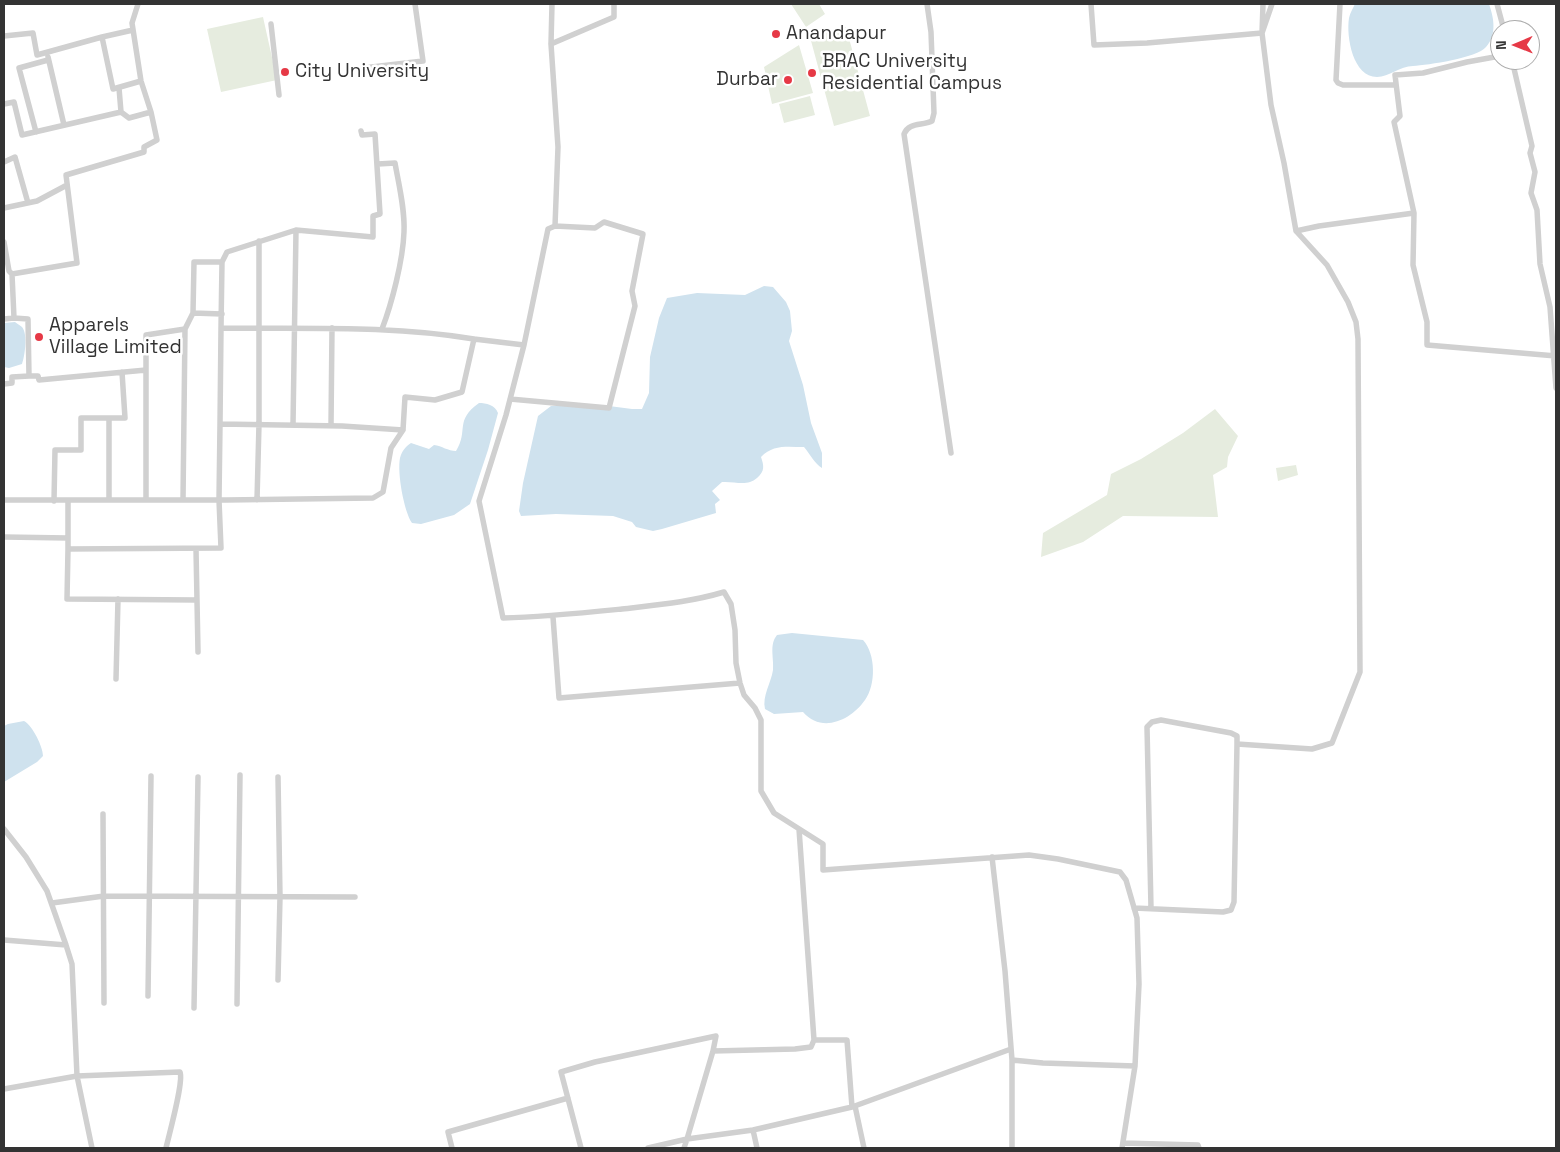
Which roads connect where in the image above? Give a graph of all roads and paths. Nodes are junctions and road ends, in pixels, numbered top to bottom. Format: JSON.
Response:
{"nodes":[{"id":1,"x":138,"y":4,"type":"edge"},
{"id":2,"x":415,"y":4,"type":"edge"},
{"id":3,"x":552,"y":4,"type":"edge"},
{"id":4,"x":614,"y":4,"type":"edge"},
{"id":5,"x":928,"y":4,"type":"edge"},
{"id":6,"x":1091,"y":4,"type":"edge"},
{"id":7,"x":1263,"y":4,"type":"edge"},
{"id":8,"x":1272,"y":4,"type":"edge"},
{"id":9,"x":1340,"y":4,"type":"edge"},
{"id":10,"x":1497,"y":4,"type":"edge"},
{"id":11,"x":1501,"y":20,"type":"edge"},
{"id":12,"x":271,"y":24,"type":"dead end"},
{"id":13,"x":133,"y":30,"type":"junction"},
{"id":14,"x":1262,"y":32,"type":"junction"},
{"id":15,"x":4,"y":36,"type":"edge"},
{"id":16,"x":102,"y":38,"type":"junction"},
{"id":17,"x":551,"y":44,"type":"junction"},
{"id":18,"x":46,"y":52,"type":"junction"},
{"id":19,"x":1490,"y":58,"type":"edge"},
{"id":20,"x":48,"y":60,"type":"junction"},
{"id":21,"x":363,"y":68,"type":"dead end"},
{"id":22,"x":1514,"y":70,"type":"edge"},
{"id":23,"x":141,"y":81,"type":"junction"},
{"id":24,"x":1396,"y":85,"type":"junction"},
{"id":25,"x":119,"y":88,"type":"junction"},
{"id":26,"x":279,"y":95,"type":"dead end"},
{"id":27,"x":4,"y":104,"type":"edge"},
{"id":28,"x":121,"y":112,"type":"junction"},
{"id":29,"x":151,"y":112,"type":"junction"},
{"id":30,"x":64,"y":125,"type":"junction"},
{"id":31,"x":361,"y":131,"type":"dead end"},
{"id":32,"x":36,"y":132,"type":"junction"},
{"id":33,"x":4,"y":162,"type":"edge"},
{"id":34,"x":378,"y":164,"type":"junction"},
{"id":35,"x":67,"y":185,"type":"junction"},
{"id":36,"x":28,"y":203,"type":"junction"},
{"id":37,"x":4,"y":208,"type":"edge"},
{"id":38,"x":1414,"y":214,"type":"junction"},
{"id":39,"x":555,"y":226,"type":"junction"},
{"id":40,"x":296,"y":230,"type":"junction"},
{"id":41,"x":1296,"y":231,"type":"junction"},
{"id":42,"x":259,"y":241,"type":"junction"},
{"id":43,"x":4,"y":242,"type":"edge"},
{"id":44,"x":222,"y":262,"type":"junction"},
{"id":45,"x":12,"y":274,"type":"junction"},
{"id":46,"x":193,"y":313,"type":"junction"},
{"id":47,"x":222,"y":314,"type":"junction"},
{"id":48,"x":14,"y":318,"type":"junction"},
{"id":49,"x":4,"y":319,"type":"edge"},
{"id":50,"x":221,"y":328,"type":"junction"},
{"id":51,"x":294,"y":328,"type":"junction"},
{"id":52,"x":332,"y":328,"type":"junction"},
{"id":53,"x":185,"y":329,"type":"junction"},
{"id":54,"x":259,"y":329,"type":"junction"},
{"id":55,"x":382,"y":329,"type":"junction"},
{"id":56,"x":474,"y":339,"type":"junction"},
{"id":57,"x":524,"y":346,"type":"junction"},
{"id":58,"x":1555,"y":356,"type":"edge"},
{"id":59,"x":146,"y":370,"type":"junction"},
{"id":60,"x":122,"y":372,"type":"junction"},
{"id":61,"x":29,"y":376,"type":"junction"},
{"id":62,"x":4,"y":384,"type":"edge"},
{"id":63,"x":1556,"y":388,"type":"edge"},
{"id":64,"x":510,"y":399,"type":"junction"},
{"id":65,"x":109,"y":418,"type":"junction"},
{"id":66,"x":220,"y":424,"type":"junction"},
{"id":67,"x":259,"y":424,"type":"junction"},
{"id":68,"x":293,"y":425,"type":"junction"},
{"id":69,"x":331,"y":426,"type":"junction"},
{"id":70,"x":403,"y":430,"type":"junction"},
{"id":71,"x":951,"y":453,"type":"dead end"},
{"id":72,"x":109,"y":499,"type":"junction"},
{"id":73,"x":4,"y":500,"type":"edge"},
{"id":74,"x":146,"y":500,"type":"junction"},
{"id":75,"x":183,"y":500,"type":"junction"},
{"id":76,"x":219,"y":500,"type":"junction"},
{"id":77,"x":257,"y":500,"type":"junction"},
{"id":78,"x":54,"y":501,"type":"junction"},
{"id":79,"x":68,"y":501,"type":"junction"},
{"id":80,"x":4,"y":537,"type":"edge"},
{"id":81,"x":68,"y":538,"type":"junction"},
{"id":82,"x":68,"y":549,"type":"junction"},
{"id":83,"x":196,"y":549,"type":"junction"},
{"id":84,"x":118,"y":600,"type":"junction"},
{"id":85,"x":197,"y":600,"type":"junction"},
{"id":86,"x":553,"y":616,"type":"junction"},
{"id":87,"x":198,"y":652,"type":"dead end"},
{"id":88,"x":116,"y":679,"type":"dead end"},
{"id":89,"x":740,"y":683,"type":"junction"},
{"id":90,"x":1237,"y":744,"type":"junction"},
{"id":91,"x":240,"y":775,"type":"dead end"},
{"id":92,"x":152,"y":776,"type":"dead end"},
{"id":93,"x":198,"y":777,"type":"dead end"},
{"id":94,"x":278,"y":777,"type":"dead end"},
{"id":95,"x":103,"y":814,"type":"dead end"},
{"id":96,"x":4,"y":829,"type":"edge"},
{"id":97,"x":799,"y":829,"type":"junction"},
{"id":98,"x":992,"y":857,"type":"junction"},
{"id":99,"x":104,"y":896,"type":"junction"},
{"id":100,"x":150,"y":896,"type":"junction"},
{"id":101,"x":196,"y":896,"type":"junction"},
{"id":102,"x":238,"y":896,"type":"junction"},
{"id":103,"x":280,"y":896,"type":"junction"},
{"id":104,"x":355,"y":897,"type":"dead end"},
{"id":105,"x":52,"y":903,"type":"junction"},
{"id":106,"x":1134,"y":908,"type":"junction"},
{"id":107,"x":1151,"y":908,"type":"junction"},
{"id":108,"x":4,"y":940,"type":"edge"},
{"id":109,"x":66,"y":945,"type":"junction"},
{"id":110,"x":278,"y":980,"type":"dead end"},
{"id":111,"x":148,"y":996,"type":"dead end"},
{"id":112,"x":104,"y":1003,"type":"dead end"},
{"id":113,"x":237,"y":1004,"type":"dead end"},
{"id":114,"x":194,"y":1008,"type":"dead end"},
{"id":115,"x":814,"y":1040,"type":"junction"},
{"id":116,"x":1011,"y":1049,"type":"junction"},
{"id":117,"x":713,"y":1051,"type":"junction"},
{"id":118,"x":1012,"y":1060,"type":"junction"},
{"id":119,"x":1135,"y":1066,"type":"junction"},
{"id":120,"x":77,"y":1076,"type":"junction"},
{"id":121,"x":4,"y":1090,"type":"edge"},
{"id":122,"x":568,"y":1098,"type":"junction"},
{"id":123,"x":854,"y":1106,"type":"junction"},
{"id":124,"x":753,"y":1130,"type":"junction"},
{"id":125,"x":688,"y":1139,"type":"junction"},
{"id":126,"x":1123,"y":1146,"type":"edge"},
{"id":127,"x":92,"y":1148,"type":"edge"},
{"id":128,"x":166,"y":1148,"type":"edge"},
{"id":129,"x":452,"y":1148,"type":"edge"},
{"id":130,"x":581,"y":1148,"type":"edge"},
{"id":131,"x":648,"y":1148,"type":"edge"},
{"id":132,"x":684,"y":1148,"type":"edge"},
{"id":133,"x":757,"y":1148,"type":"edge"},
{"id":134,"x":864,"y":1148,"type":"edge"},
{"id":135,"x":1012,"y":1148,"type":"edge"},
{"id":136,"x":1199,"y":1148,"type":"edge"}],
"edges":[{"from":1,"to":13,"type":"street"},
{"from":2,"to":21,"type":"street"},
{"from":3,"to":17,"type":"street"},
{"from":4,"to":17,"type":"street"},
{"from":5,"to":71,"type":"street"},
{"from":6,"to":14,"type":"street"},
{"from":7,"to":14,"type":"street"},
{"from":8,"to":14,"type":"street"},
{"from":9,"to":24,"type":"street"},
{"from":10,"to":11,"type":"street"},
{"from":12,"to":26,"type":"street"},
{"from":13,"to":16,"type":"street"},
{"from":13,"to":23,"type":"street"},
{"from":14,"to":41,"type":"street"},
{"from":15,"to":18,"type":"street"},
{"from":16,"to":18,"type":"street"},
{"from":16,"to":25,"type":"street"},
{"from":17,"to":39,"type":"street"},
{"from":18,"to":20,"type":"street"},
{"from":19,"to":24,"type":"street"},
{"from":20,"to":30,"type":"street"},
{"from":20,"to":32,"type":"street"},
{"from":22,"to":58,"type":"street"},
{"from":23,"to":25,"type":"street"},
{"from":23,"to":29,"type":"street"},
{"from":24,"to":38,"type":"street"},
{"from":25,"to":28,"type":"street"},
{"from":27,"to":32,"type":"street"},
{"from":28,"to":29,"type":"street"},
{"from":28,"to":30,"type":"street"},
{"from":29,"to":35,"type":"street"},
{"from":30,"to":32,"type":"street"},
{"from":31,"to":34,"type":"street"},
{"from":33,"to":36,"type":"street"},
{"from":34,"to":40,"type":"street"},
{"from":34,"to":55,"type":"street"},
{"from":35,"to":36,"type":"street"},
{"from":35,"to":45,"type":"street"},
{"from":36,"to":37,"type":"street"},
{"from":38,"to":41,"type":"street"},
{"from":38,"to":58,"type":"street"},
{"from":39,"to":57,"type":"street"},
{"from":39,"to":64,"type":"street"},
{"from":40,"to":42,"type":"street"},
{"from":40,"to":51,"type":"street"},
{"from":41,"to":90,"type":"street"},
{"from":42,"to":44,"type":"street"},
{"from":42,"to":54,"type":"street"},
{"from":43,"to":45,"type":"street"},
{"from":44,"to":46,"type":"street"},
{"from":44,"to":47,"type":"street"},
{"from":45,"to":48,"type":"street"},
{"from":46,"to":47,"type":"street"},
{"from":46,"to":53,"type":"street"},
{"from":47,"to":50,"type":"street"},
{"from":48,"to":49,"type":"street"},
{"from":48,"to":61,"type":"street"},
{"from":50,"to":54,"type":"street"},
{"from":50,"to":66,"type":"street"},
{"from":51,"to":52,"type":"street"},
{"from":51,"to":54,"type":"street"},
{"from":51,"to":68,"type":"street"},
{"from":52,"to":55,"type":"street"},
{"from":52,"to":69,"type":"street"},
{"from":53,"to":59,"type":"street"},
{"from":53,"to":75,"type":"street"},
{"from":54,"to":67,"type":"street"},
{"from":55,"to":56,"type":"street"},
{"from":56,"to":57,"type":"street"},
{"from":56,"to":70,"type":"street"},
{"from":57,"to":64,"type":"street"},
{"from":58,"to":63,"type":"street"},
{"from":59,"to":60,"type":"street"},
{"from":59,"to":74,"type":"street"},
{"from":60,"to":61,"type":"street"},
{"from":60,"to":65,"type":"street"},
{"from":61,"to":62,"type":"street"},
{"from":64,"to":86,"type":"street"},
{"from":65,"to":72,"type":"street"},
{"from":65,"to":78,"type":"street"},
{"from":66,"to":67,"type":"street"},
{"from":66,"to":76,"type":"street"},
{"from":67,"to":68,"type":"street"},
{"from":67,"to":77,"type":"street"},
{"from":68,"to":69,"type":"street"},
{"from":69,"to":70,"type":"street"},
{"from":70,"to":77,"type":"street"},
{"from":72,"to":74,"type":"street"},
{"from":72,"to":79,"type":"street"},
{"from":73,"to":78,"type":"street"},
{"from":74,"to":75,"type":"street"},
{"from":75,"to":76,"type":"street"},
{"from":76,"to":77,"type":"street"},
{"from":76,"to":83,"type":"street"},
{"from":78,"to":79,"type":"street"},
{"from":79,"to":81,"type":"street"},
{"from":80,"to":81,"type":"street"},
{"from":81,"to":82,"type":"street"},
{"from":82,"to":83,"type":"street"},
{"from":82,"to":84,"type":"street"},
{"from":83,"to":85,"type":"street"},
{"from":84,"to":85,"type":"street"},
{"from":84,"to":88,"type":"street"},
{"from":85,"to":87,"type":"street"},
{"from":86,"to":89,"type":"street"},
{"from":86,"to":89,"type":"street"},
{"from":89,"to":97,"type":"street"},
{"from":90,"to":107,"type":"street"},
{"from":90,"to":107,"type":"street"},
{"from":91,"to":102,"type":"street"},
{"from":92,"to":100,"type":"street"},
{"from":93,"to":101,"type":"street"},
{"from":94,"to":103,"type":"street"},
{"from":95,"to":99,"type":"street"},
{"from":96,"to":105,"type":"street"},
{"from":97,"to":98,"type":"street"},
{"from":97,"to":115,"type":"street"},
{"from":98,"to":106,"type":"street"},
{"from":98,"to":116,"type":"street"},
{"from":99,"to":100,"type":"street"},
{"from":99,"to":105,"type":"street"},
{"from":99,"to":112,"type":"street"},
{"from":100,"to":101,"type":"street"},
{"from":100,"to":111,"type":"street"},
{"from":101,"to":102,"type":"street"},
{"from":101,"to":114,"type":"street"},
{"from":102,"to":103,"type":"street"},
{"from":102,"to":113,"type":"street"},
{"from":103,"to":104,"type":"street"},
{"from":103,"to":110,"type":"street"},
{"from":105,"to":109,"type":"street"},
{"from":106,"to":107,"type":"street"},
{"from":106,"to":119,"type":"street"},
{"from":108,"to":109,"type":"street"},
{"from":109,"to":120,"type":"street"},
{"from":115,"to":117,"type":"street"},
{"from":115,"to":123,"type":"street"},
{"from":116,"to":118,"type":"street"},
{"from":116,"to":123,"type":"street"},
{"from":117,"to":122,"type":"street"},
{"from":117,"to":125,"type":"street"},
{"from":118,"to":119,"type":"street"},
{"from":118,"to":135,"type":"street"},
{"from":119,"to":126,"type":"street"},
{"from":120,"to":121,"type":"street"},
{"from":120,"to":127,"type":"street"},
{"from":120,"to":128,"type":"street"},
{"from":122,"to":129,"type":"street"},
{"from":122,"to":130,"type":"street"},
{"from":123,"to":124,"type":"street"},
{"from":123,"to":134,"type":"street"},
{"from":124,"to":125,"type":"street"},
{"from":124,"to":133,"type":"street"},
{"from":125,"to":131,"type":"street"},
{"from":125,"to":132,"type":"street"},
{"from":126,"to":136,"type":"street"}]}
